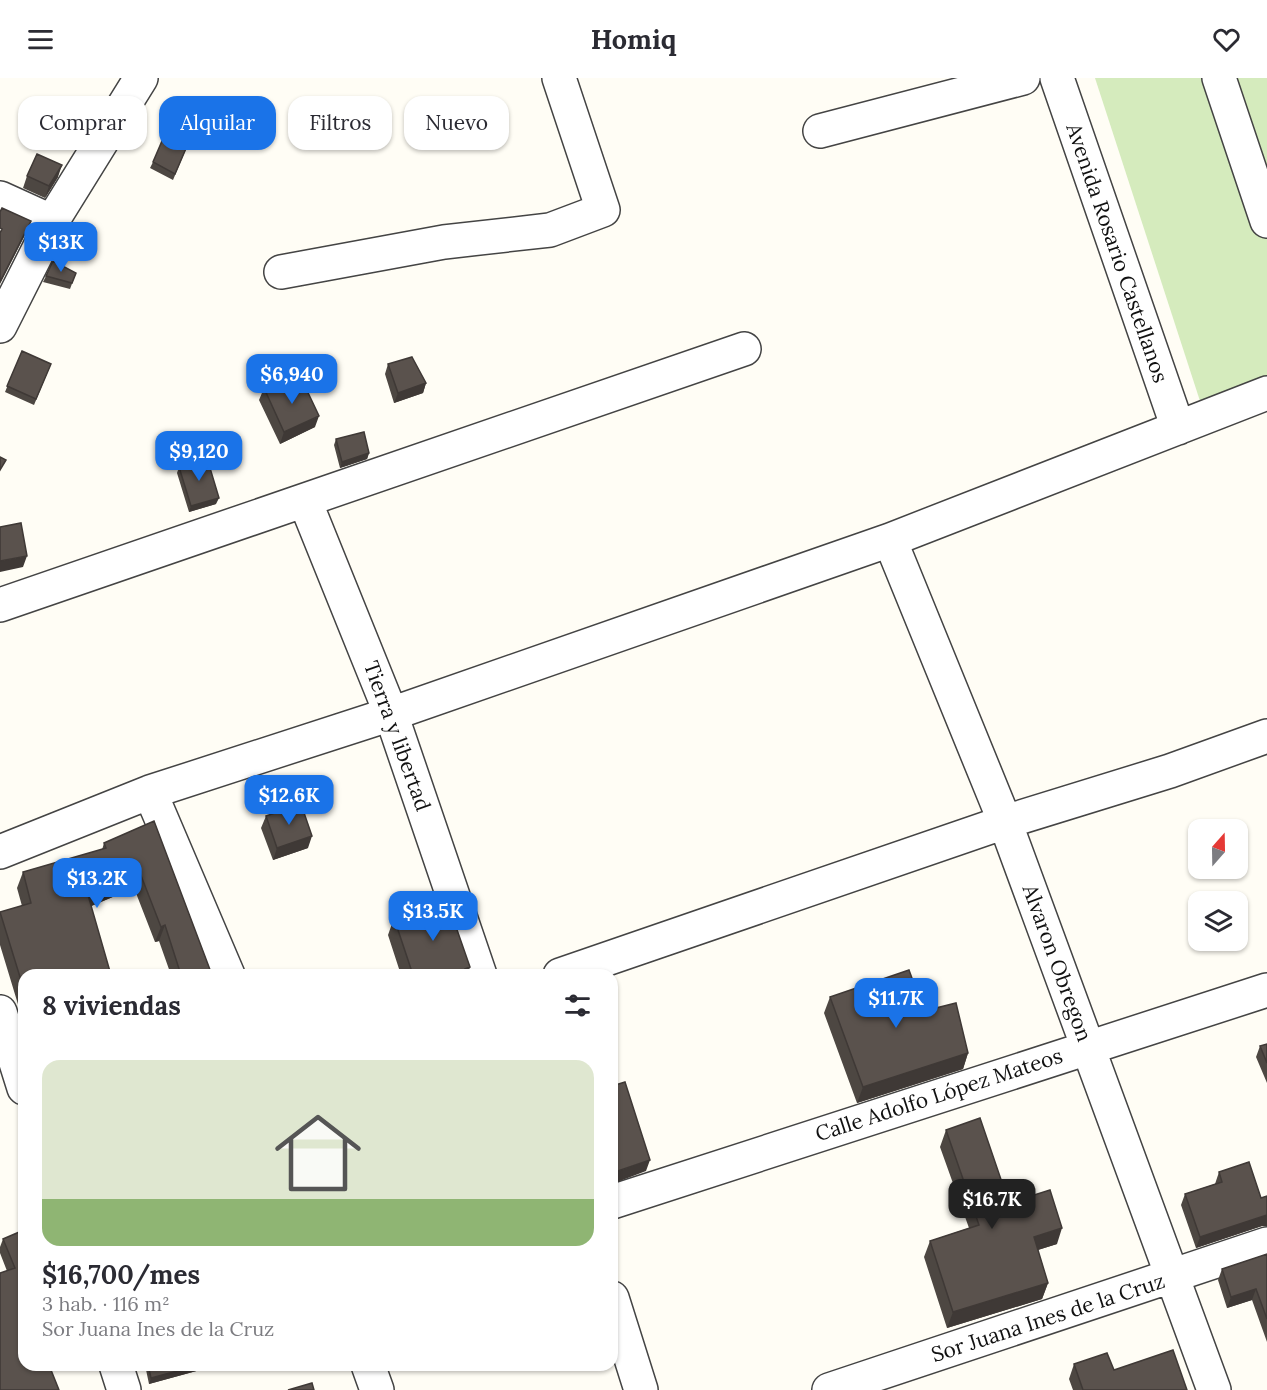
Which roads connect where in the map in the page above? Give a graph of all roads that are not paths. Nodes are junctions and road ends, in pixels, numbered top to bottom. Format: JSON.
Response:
{"nodes":[{"id":1,"x":141,"y":78,"type":"edge"},
{"id":2,"x":559,"y":78,"type":"edge"},
{"id":3,"x":1023,"y":78,"type":"edge"},
{"id":4,"x":1057,"y":78,"type":"edge"},
{"id":5,"x":1219,"y":78,"type":"edge"},
{"id":6,"x":820,"y":131,"type":"dead end"},
{"id":7,"x":0,"y":198,"type":"edge"},
{"id":8,"x":1267,"y":221,"type":"edge"},
{"id":9,"x":53,"y":222,"type":"junction"},
{"id":10,"x":281,"y":272,"type":"dead end"},
{"id":11,"x":0,"y":326,"type":"edge"},
{"id":12,"x":744,"y":350,"type":"dead end"},
{"id":13,"x":1267,"y":393,"type":"edge"},
{"id":14,"x":1178,"y":428,"type":"junction"},
{"id":15,"x":305,"y":501,"type":"junction"},
{"id":16,"x":890,"y":540,"type":"junction"},
{"id":17,"x":0,"y":605,"type":"edge"},
{"id":18,"x":391,"y":714,"type":"junction"},
{"id":19,"x":1267,"y":736,"type":"edge"},
{"id":20,"x":150,"y":792,"type":"junction"},
{"id":21,"x":1005,"y":822,"type":"junction"},
{"id":22,"x":0,"y":852,"type":"edge"},
{"id":23,"x":225,"y":969,"type":"edge"},
{"id":24,"x":478,"y":969,"type":"edge"},
{"id":25,"x":577,"y":969,"type":"edge"},
{"id":26,"x":1267,"y":990,"type":"edge"},
{"id":27,"x":0,"y":1011,"type":"edge"},
{"id":28,"x":1088,"y":1046,"type":"junction"},
{"id":29,"x":18,"y":1069,"type":"edge"},
{"id":30,"x":618,"y":1200,"type":"edge"},
{"id":31,"x":1267,"y":1244,"type":"edge"},
{"id":32,"x":1172,"y":1277,"type":"junction"},
{"id":33,"x":618,"y":1317,"type":"edge"},
{"id":34,"x":118,"y":1371,"type":"edge"},
{"id":35,"x":370,"y":1371,"type":"edge"},
{"id":36,"x":124,"y":1390,"type":"edge"},
{"id":37,"x":376,"y":1390,"type":"edge"},
{"id":38,"x":641,"y":1390,"type":"edge"},
{"id":39,"x":829,"y":1390,"type":"edge"},
{"id":40,"x":1214,"y":1390,"type":"edge"}],
"edges":[{"from":1,"to":9,"type":"street"},
{"from":2,"to":10,"type":"street"},
{"from":3,"to":6,"type":"street"},
{"from":4,"to":14,"type":"street","name":"Avenida Rosario Castellanos"},
{"from":5,"to":8,"type":"street"},
{"from":7,"to":9,"type":"street"},
{"from":9,"to":11,"type":"street"},
{"from":12,"to":15,"type":"street"},
{"from":13,"to":14,"type":"street"},
{"from":14,"to":16,"type":"street"},
{"from":15,"to":17,"type":"street"},
{"from":15,"to":18,"type":"street","name":"Tierra y libertad"},
{"from":16,"to":18,"type":"street"},
{"from":16,"to":21,"type":"street","name":"Alvaron Obregon"},
{"from":18,"to":20,"type":"street"},
{"from":18,"to":24,"type":"street","name":"Tierra y libertad"},
{"from":19,"to":21,"type":"street"},
{"from":20,"to":22,"type":"street"},
{"from":20,"to":23,"type":"street"},
{"from":21,"to":25,"type":"street"},
{"from":21,"to":28,"type":"street","name":"Alvaron Obregon"},
{"from":26,"to":28,"type":"street","name":"Calle Adolfo López Mateos"},
{"from":27,"to":29,"type":"street"},
{"from":28,"to":30,"type":"street","name":"Calle Adolfo López Mateos"},
{"from":28,"to":32,"type":"street","name":"Alvaron Obregon"},
{"from":31,"to":32,"type":"street","name":"Sor Juana Ines de la Cruz"},
{"from":32,"to":39,"type":"street","name":"Sor Juana Ines de la Cruz"},
{"from":32,"to":40,"type":"street","name":"Alvaron Obregon"},
{"from":33,"to":38,"type":"street"},
{"from":34,"to":36,"type":"street"},
{"from":35,"to":37,"type":"street"}]}
